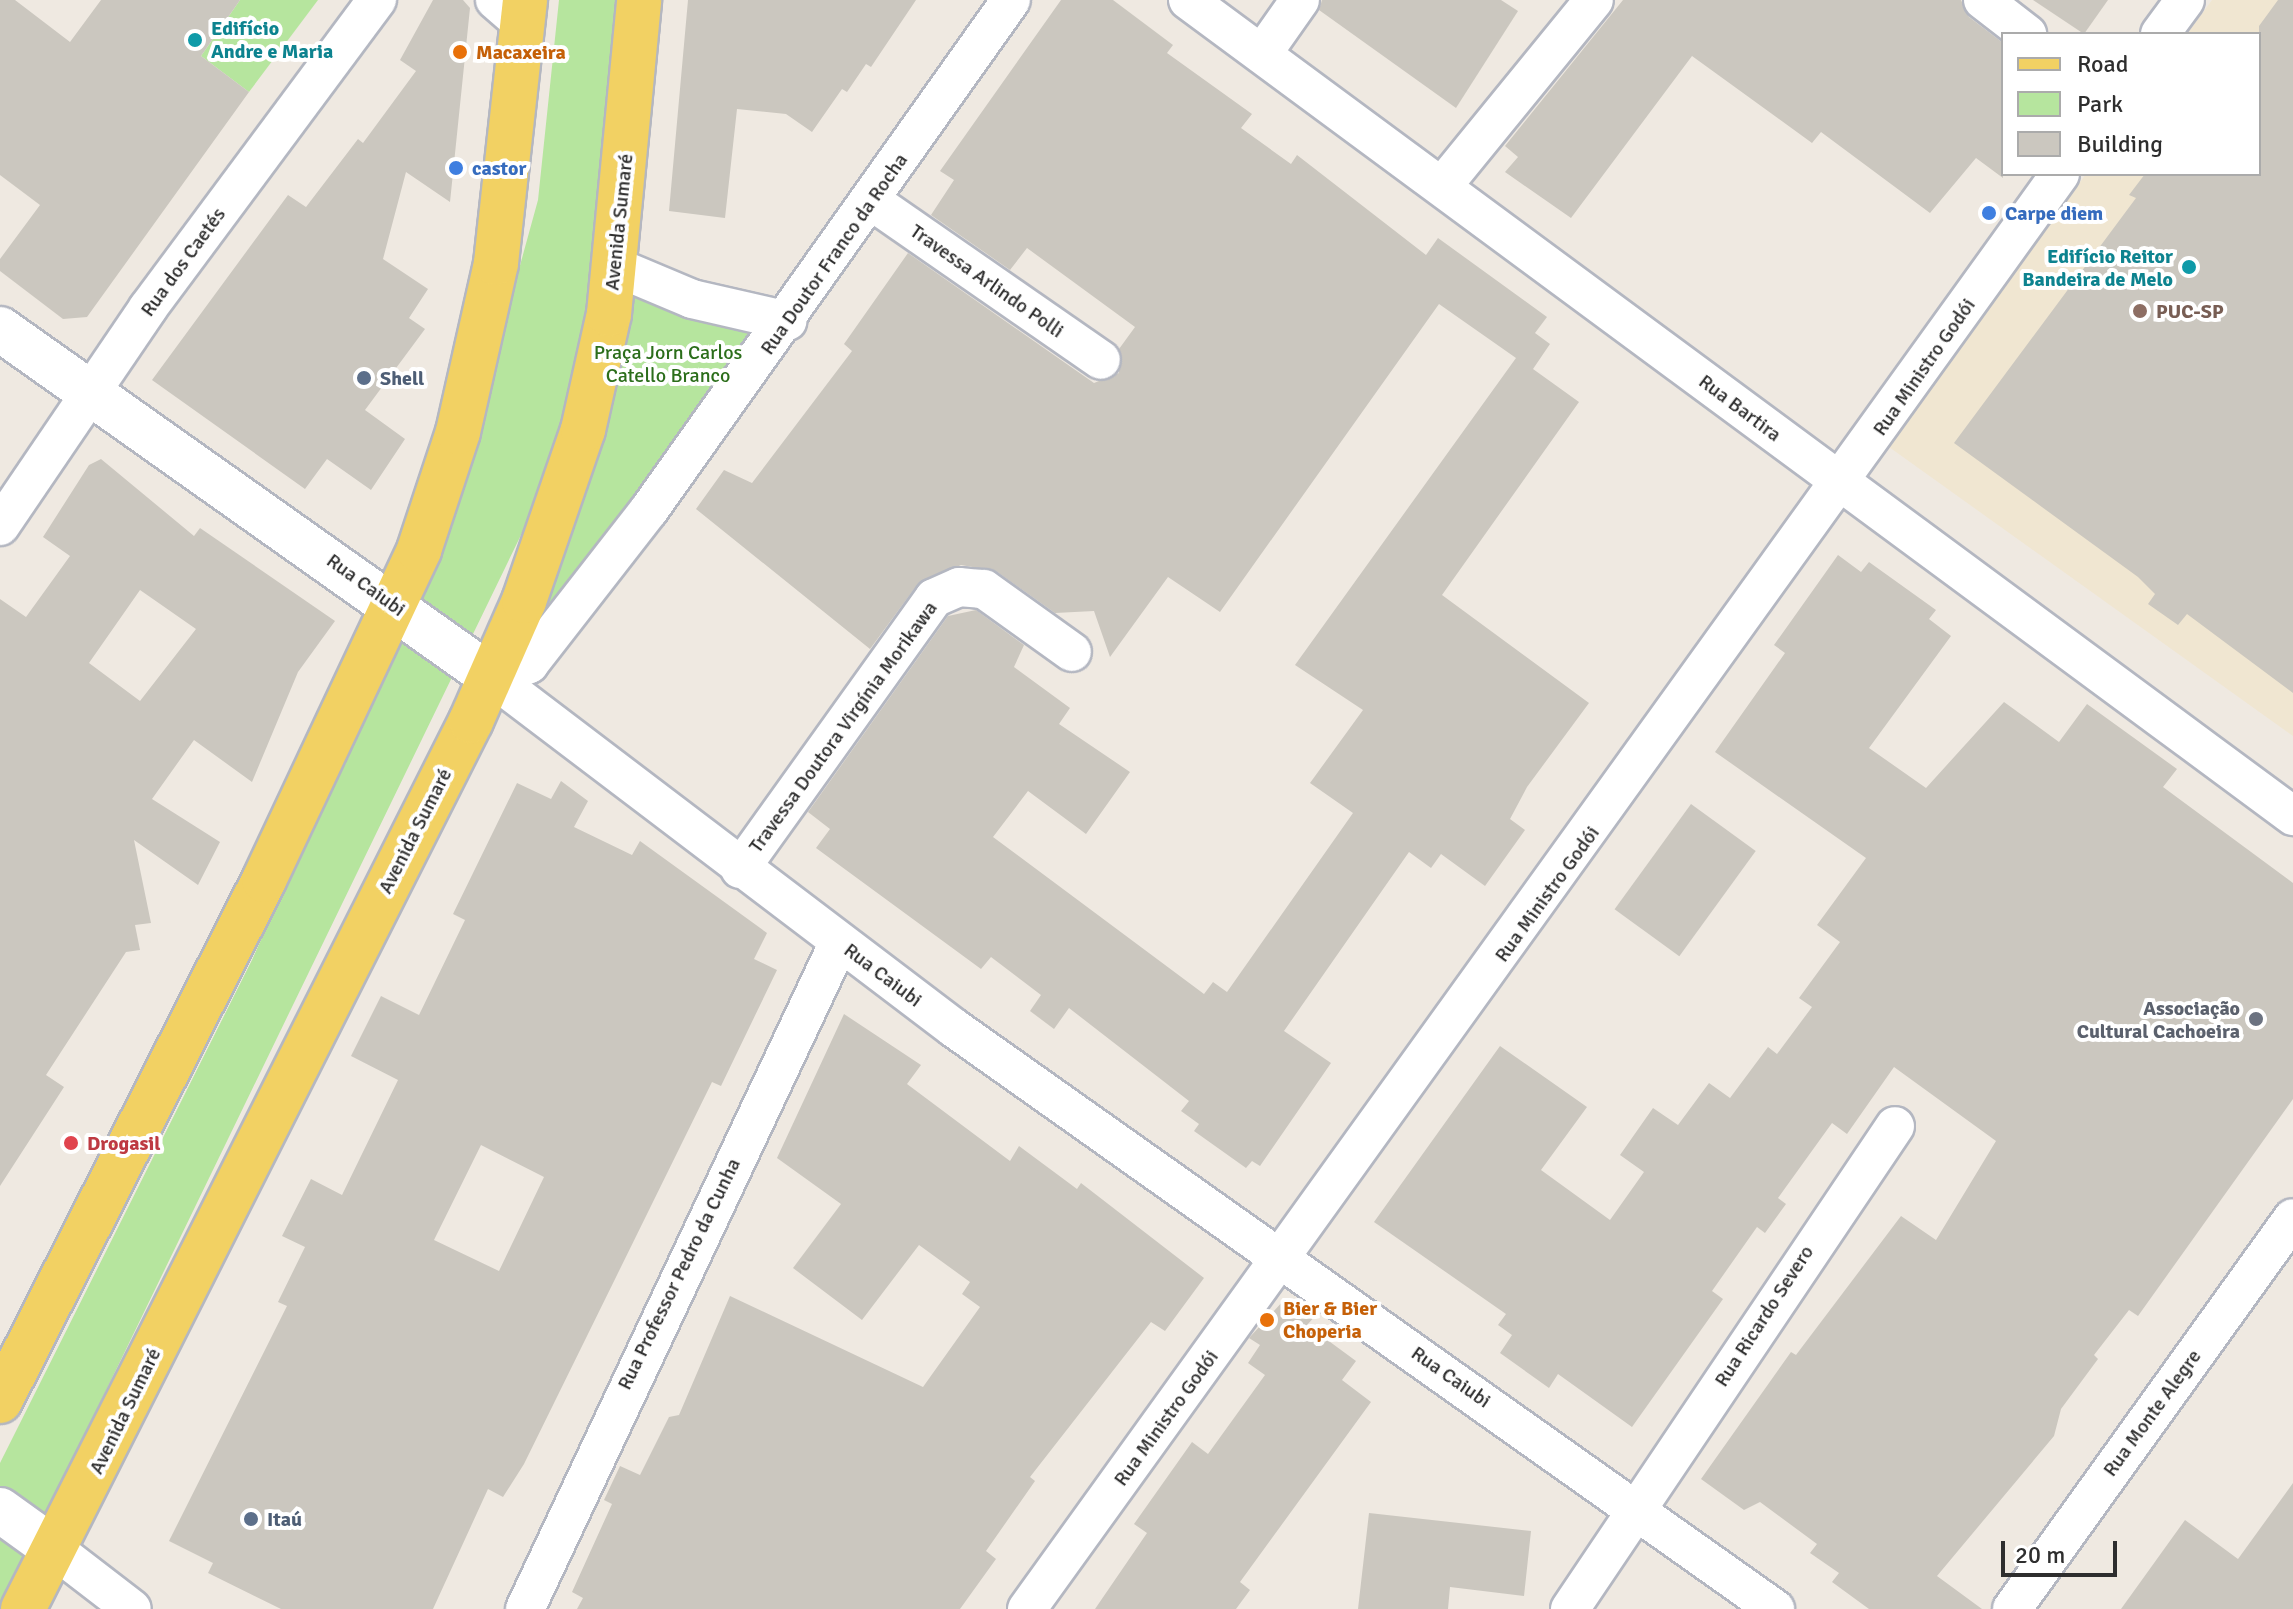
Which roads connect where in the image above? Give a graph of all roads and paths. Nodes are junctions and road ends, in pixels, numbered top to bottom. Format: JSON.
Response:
{"nodes":[{"id":1,"x":639,"y":0,"type":"edge"},
{"id":2,"x":1011,"y":0,"type":"edge"},
{"id":3,"x":1188,"y":0,"type":"edge"},
{"id":4,"x":1300,"y":0,"type":"edge"},
{"id":5,"x":1594,"y":0,"type":"edge"},
{"id":6,"x":1983,"y":0,"type":"edge"},
{"id":7,"x":2185,"y":0,"type":"edge"},
{"id":8,"x":378,"y":1,"type":"edge"},
{"id":9,"x":514,"y":8,"type":"edge"},
{"id":10,"x":2024,"y":32,"type":"edge"},
{"id":11,"x":2161,"y":32,"type":"edge"},
{"id":12,"x":1262,"y":54,"type":"junction"},
{"id":13,"x":2059,"y":176,"type":"edge"},
{"id":14,"x":1444,"y":184,"type":"junction"},
{"id":15,"x":873,"y":202,"type":"junction"},
{"id":16,"x":616,"y":267,"type":"junction"},
{"id":17,"x":788,"y":321,"type":"junction"},
{"id":18,"x":0,"y":329,"type":"edge"},
{"id":19,"x":1101,"y":360,"type":"dead end"},
{"id":20,"x":89,"y":393,"type":"junction"},
{"id":21,"x":1841,"y":485,"type":"junction"},
{"id":22,"x":0,"y":526,"type":"edge"},
{"id":23,"x":394,"y":606,"type":"junction"},
{"id":24,"x":1072,"y":652,"type":"dead end"},
{"id":25,"x":493,"y":678,"type":"junction"},
{"id":26,"x":2293,"y":816,"type":"edge"},
{"id":27,"x":740,"y":869,"type":"junction"},
{"id":28,"x":839,"y":942,"type":"junction"},
{"id":29,"x":1895,"y":1126,"type":"dead end"},
{"id":30,"x":2293,"y":1218,"type":"edge"},
{"id":31,"x":1282,"y":1259,"type":"junction"},
{"id":32,"x":0,"y":1401,"type":"edge"},
{"id":33,"x":1637,"y":1508,"type":"junction"},
{"id":34,"x":0,"y":1510,"type":"edge"},
{"id":35,"x":54,"y":1549,"type":"junction"},
{"id":36,"x":23,"y":1609,"type":"edge"},
{"id":37,"x":132,"y":1609,"type":"edge"},
{"id":38,"x":525,"y":1609,"type":"edge"},
{"id":39,"x":1027,"y":1609,"type":"edge"},
{"id":40,"x":1570,"y":1609,"type":"edge"},
{"id":41,"x":1775,"y":1609,"type":"edge"},
{"id":42,"x":2012,"y":1609,"type":"edge"}],
"edges":[{"from":1,"to":16,"type":"main road","name":"Avenida Sumaré"},
{"from":2,"to":15,"type":"street","name":"Rua Doutor Franco da Rocha"},
{"from":3,"to":12,"type":"street","name":"Rua Bartira"},
{"from":4,"to":12,"type":"street"},
{"from":5,"to":14,"type":"street"},
{"from":6,"to":10,"type":"street"},
{"from":7,"to":11,"type":"street"},
{"from":8,"to":20,"type":"street","name":"Rua dos Caetés"},
{"from":9,"to":23,"type":"main road"},
{"from":12,"to":14,"type":"street","name":"Rua Bartira"},
{"from":13,"to":21,"type":"street","name":"Rua Ministro Godói"},
{"from":14,"to":21,"type":"street","name":"Rua Bartira"},
{"from":15,"to":17,"type":"street","name":"Rua Doutor Franco da Rocha"},
{"from":15,"to":19,"type":"street","name":"Travessa Arlindo Polli"},
{"from":16,"to":17,"type":"street"},
{"from":16,"to":25,"type":"main road","name":"Avenida Sumaré"},
{"from":17,"to":25,"type":"street","name":"Rua Doutor Franco da Rocha"},
{"from":18,"to":20,"type":"main road","name":"Rua Caiubi"},
{"from":20,"to":22,"type":"street","name":"Rua dos Caetés"},
{"from":20,"to":23,"type":"main road","name":"Rua Caiubi"},
{"from":21,"to":26,"type":"street","name":"Rua Bartira"},
{"from":21,"to":31,"type":"street","name":"Rua Ministro Godói"},
{"from":23,"to":25,"type":"main road","name":"Rua Caiubi"},
{"from":23,"to":32,"type":"main road"},
{"from":24,"to":27,"type":"street","name":"Travessa Doutora Virgínia Morikawa"},
{"from":25,"to":27,"type":"street","name":"Rua Caiubi"},
{"from":25,"to":35,"type":"main road","name":"Avenida Sumaré"},
{"from":27,"to":28,"type":"street","name":"Rua Caiubi"},
{"from":28,"to":31,"type":"street","name":"Rua Caiubi"},
{"from":28,"to":38,"type":"street","name":"Rua Professor Pedro da Cunha"},
{"from":29,"to":33,"type":"street","name":"Rua Ricardo Severo"},
{"from":30,"to":42,"type":"street","name":"Rua Monte Alegre"},
{"from":31,"to":33,"type":"street","name":"Rua Caiubi"},
{"from":31,"to":39,"type":"street","name":"Rua Ministro Godói"},
{"from":33,"to":40,"type":"street","name":"Rua Ricardo Severo"},
{"from":33,"to":41,"type":"street","name":"Rua Caiubi"},
{"from":34,"to":35,"type":"main road"},
{"from":35,"to":36,"type":"main road","name":"Avenida Sumaré"},
{"from":35,"to":37,"type":"street"}]}
